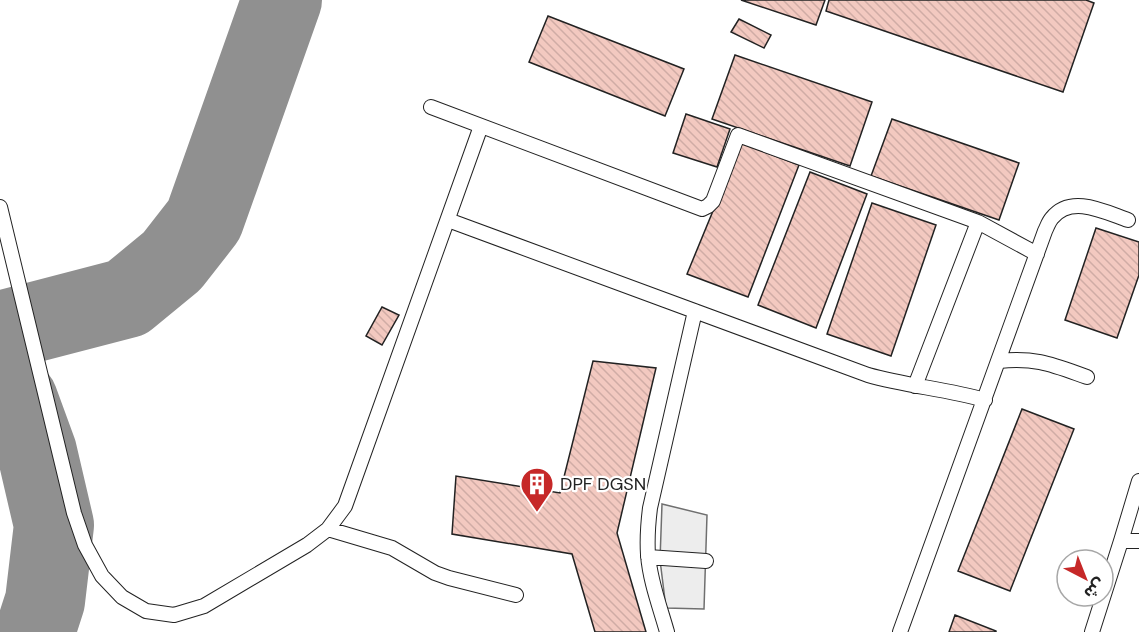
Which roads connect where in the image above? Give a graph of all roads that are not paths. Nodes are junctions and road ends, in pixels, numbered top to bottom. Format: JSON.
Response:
{"nodes":[{"id":1,"x":431,"y":107,"type":"dead end"},
{"id":2,"x":482,"y":126,"type":"junction"},
{"id":3,"x":0,"y":207,"type":"edge"},
{"id":4,"x":448,"y":220,"type":"junction"},
{"id":5,"x":1128,"y":220,"type":"dead end"},
{"id":6,"x":978,"y":222,"type":"junction"},
{"id":7,"x":1037,"y":254,"type":"junction"},
{"id":8,"x":695,"y":311,"type":"junction"},
{"id":9,"x":999,"y":361,"type":"junction"},
{"id":10,"x":1087,"y":377,"type":"dead end"},
{"id":11,"x":915,"y":386,"type":"junction"},
{"id":12,"x":985,"y":400,"type":"junction"},
{"id":13,"x":1139,"y":481,"type":"edge"},
{"id":14,"x":328,"y":529,"type":"junction"},
{"id":15,"x":1121,"y":541,"type":"junction"},
{"id":16,"x":1139,"y":541,"type":"edge"},
{"id":17,"x":648,"y":557,"type":"junction"},
{"id":18,"x":706,"y":561,"type":"dead end"},
{"id":19,"x":516,"y":595,"type":"dead end"},
{"id":20,"x":667,"y":632,"type":"edge"},
{"id":21,"x":900,"y":632,"type":"edge"},
{"id":22,"x":1092,"y":632,"type":"edge"}],
"edges":[{"from":1,"to":2,"type":"lane"},
{"from":2,"to":4,"type":"lane"},
{"from":2,"to":6,"type":"lane"},
{"from":3,"to":14,"type":"lane"},
{"from":4,"to":8,"type":"lane"},
{"from":4,"to":14,"type":"lane"},
{"from":5,"to":7,"type":"lane"},
{"from":6,"to":7,"type":"lane"},
{"from":6,"to":11,"type":"lane"},
{"from":7,"to":9,"type":"lane"},
{"from":8,"to":11,"type":"lane"},
{"from":8,"to":17,"type":"lane"},
{"from":9,"to":10,"type":"lane"},
{"from":9,"to":12,"type":"lane"},
{"from":11,"to":12,"type":"lane"},
{"from":12,"to":21,"type":"lane"},
{"from":13,"to":15,"type":"lane"},
{"from":14,"to":19,"type":"lane"},
{"from":15,"to":16,"type":"lane"},
{"from":15,"to":22,"type":"lane"},
{"from":17,"to":18,"type":"lane"},
{"from":17,"to":20,"type":"lane"}]}
